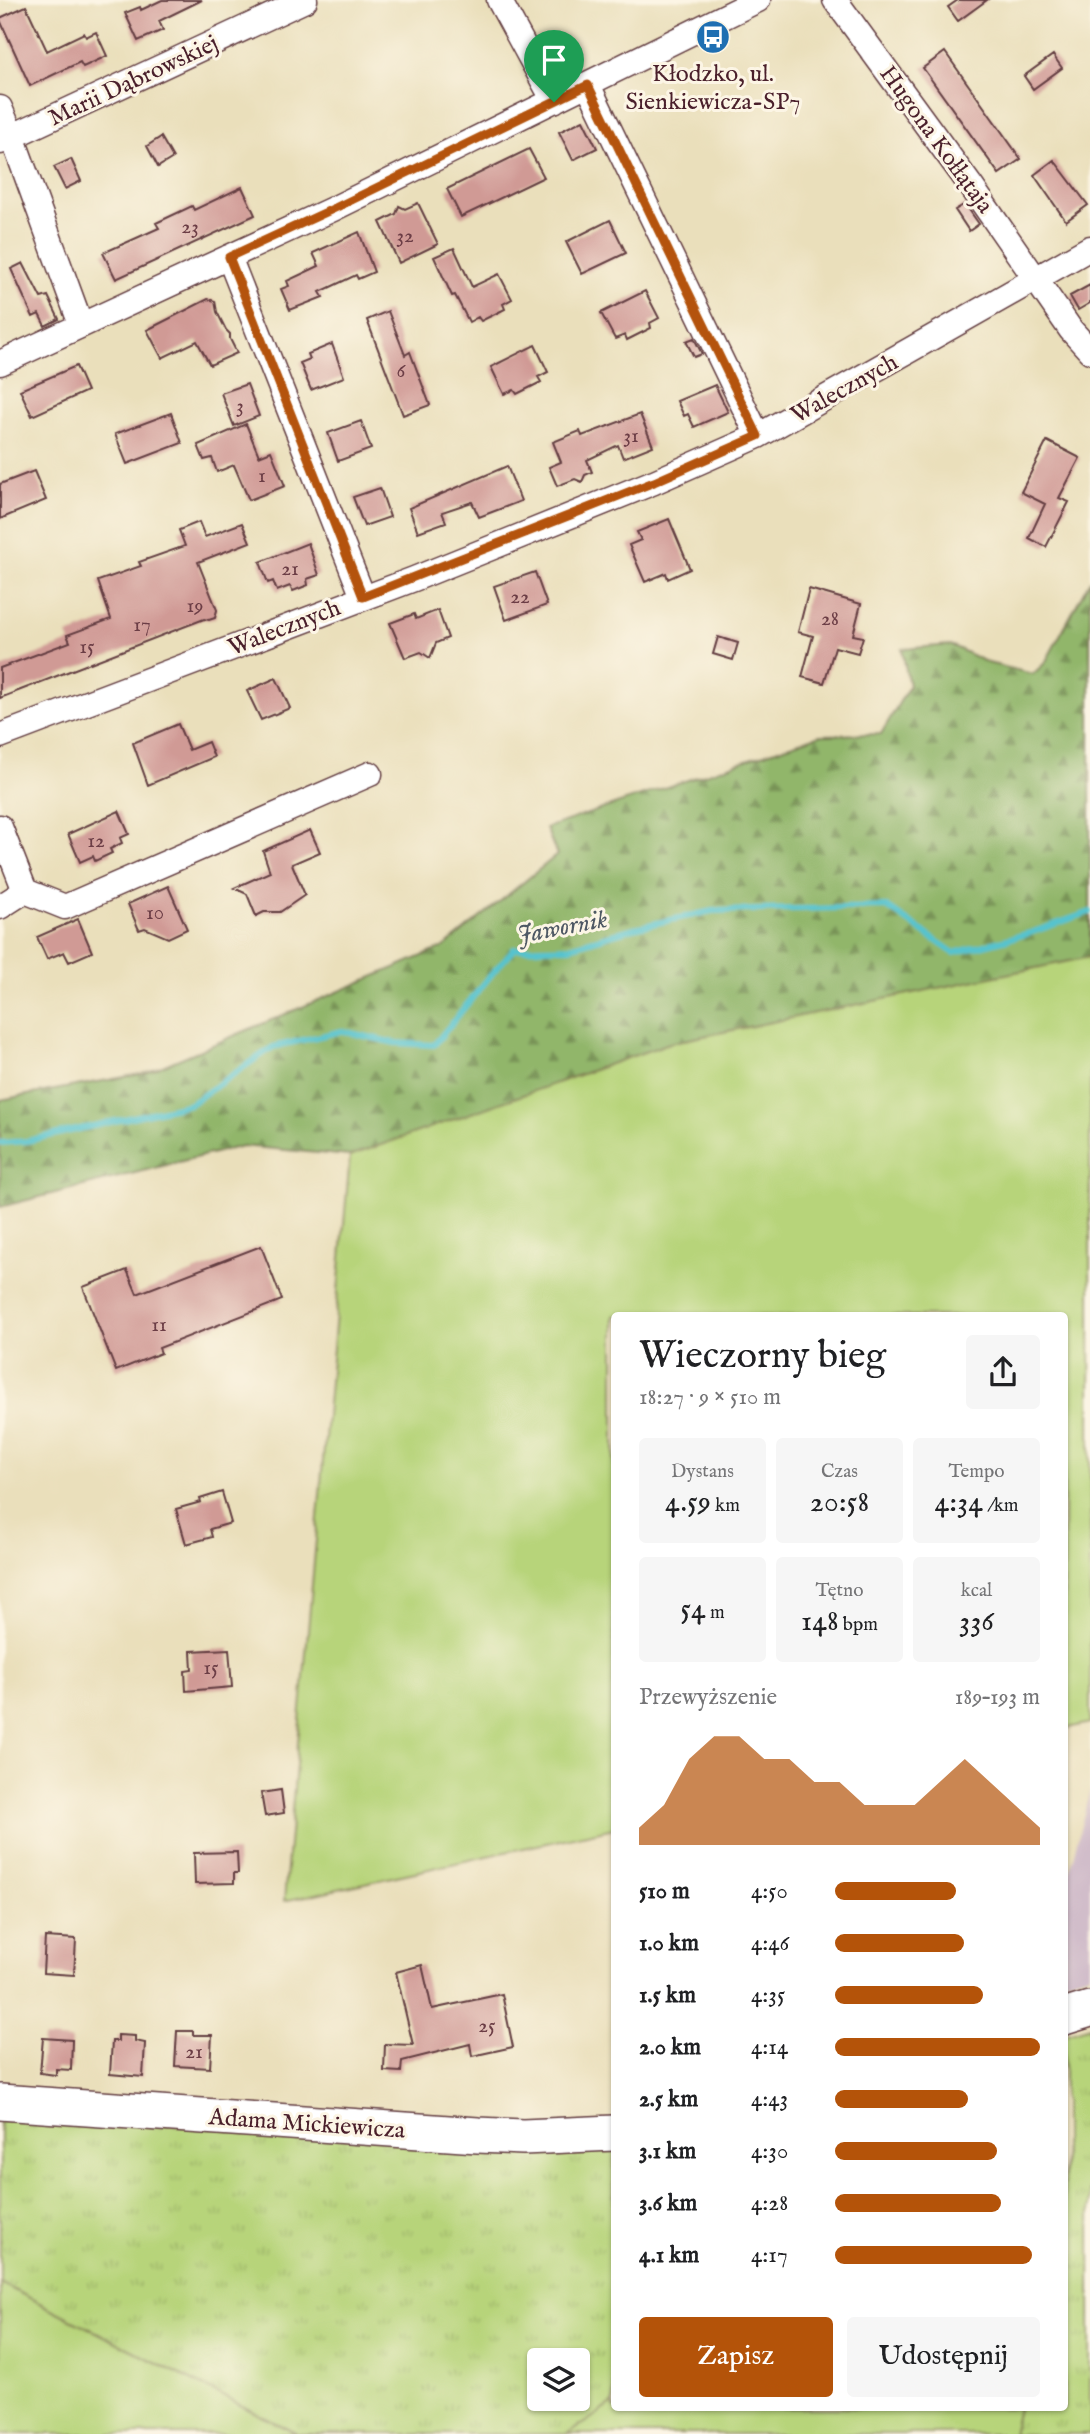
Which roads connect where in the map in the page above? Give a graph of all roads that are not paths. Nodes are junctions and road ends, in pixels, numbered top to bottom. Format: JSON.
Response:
{"nodes":[{"id":1,"x":305,"y":0,"type":"edge"},
{"id":2,"x":499,"y":0,"type":"edge"},
{"id":3,"x":758,"y":0,"type":"edge"},
{"id":4,"x":835,"y":0,"type":"edge"},
{"id":5,"x":588,"y":85,"type":"junction"},
{"id":6,"x":554,"y":102,"type":"junction"},
{"id":7,"x":0,"y":108,"type":"edge"},
{"id":8,"x":6,"y":139,"type":"edge"},
{"id":9,"x":1090,"y":248,"type":"edge"},
{"id":10,"x":229,"y":257,"type":"junction"},
{"id":11,"x":1037,"y":279,"type":"junction"},
{"id":12,"x":81,"y":325,"type":"junction"},
{"id":13,"x":1090,"y":351,"type":"edge"},
{"id":14,"x":0,"y":363,"type":"edge"},
{"id":15,"x":758,"y":436,"type":"junction"},
{"id":16,"x":363,"y":597,"type":"junction"},
{"id":17,"x":0,"y":736,"type":"edge"},
{"id":18,"x":370,"y":774,"type":"dead end"},
{"id":19,"x":0,"y":827,"type":"edge"},
{"id":20,"x":25,"y":891,"type":"junction"},
{"id":21,"x":0,"y":907,"type":"edge"},
{"id":22,"x":1090,"y":2009,"type":"edge"},
{"id":23,"x":1068,"y":2016,"type":"edge"},
{"id":24,"x":0,"y":2102,"type":"edge"},
{"id":25,"x":611,"y":2133,"type":"edge"}],
"edges":[{"from":1,"to":8,"type":"street","name":"Marii Dąbrowskiej"},
{"from":2,"to":6,"type":"street"},
{"from":3,"to":5,"type":"street"},
{"from":4,"to":11,"type":"street","name":"Hugona Kołłątaja"},
{"from":5,"to":6,"type":"street"},
{"from":5,"to":15,"type":"street"},
{"from":6,"to":10,"type":"street"},
{"from":7,"to":8,"type":"street"},
{"from":8,"to":12,"type":"street"},
{"from":9,"to":11,"type":"street","name":"Walecznych"},
{"from":10,"to":12,"type":"street"},
{"from":10,"to":16,"type":"street"},
{"from":11,"to":13,"type":"street","name":"Hugona Kołłątaja"},
{"from":11,"to":15,"type":"street","name":"Walecznych"},
{"from":12,"to":14,"type":"street"},
{"from":15,"to":16,"type":"street","name":"Walecznych"},
{"from":16,"to":17,"type":"street","name":"Walecznych"},
{"from":18,"to":20,"type":"street"},
{"from":19,"to":20,"type":"street"},
{"from":20,"to":21,"type":"street"},
{"from":22,"to":23,"type":"street"},
{"from":24,"to":25,"type":"street","name":"Adama Mickiewicza"}]}
